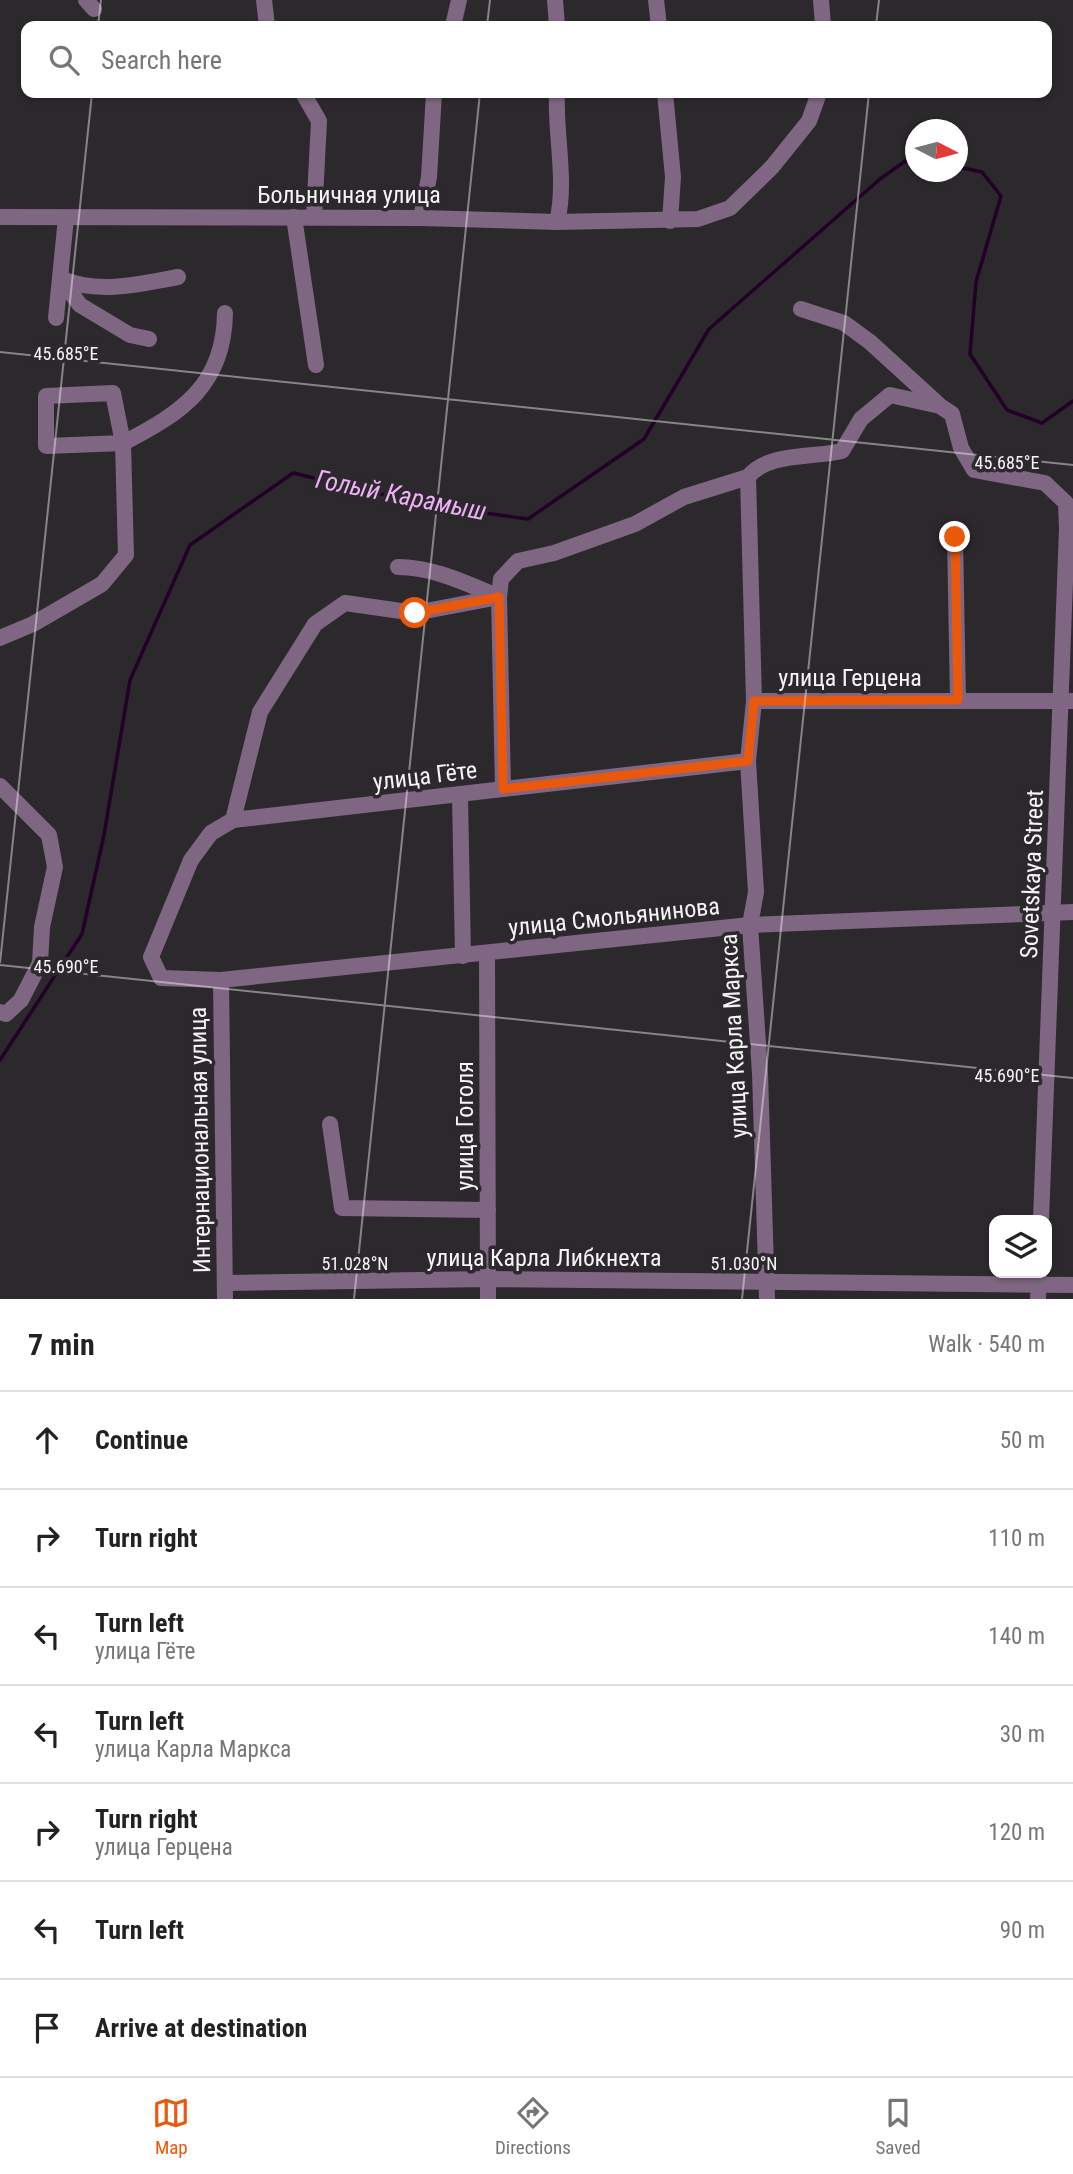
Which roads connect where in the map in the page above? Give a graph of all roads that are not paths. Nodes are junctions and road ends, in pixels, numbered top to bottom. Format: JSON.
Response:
{"nodes":[{"id":1,"x":264,"y":0,"type":"edge"},
{"id":2,"x":458,"y":0,"type":"edge"},
{"id":3,"x":555,"y":0,"type":"edge"},
{"id":4,"x":656,"y":0,"type":"edge"},
{"id":5,"x":821,"y":0,"type":"edge"},
{"id":6,"x":266,"y":21,"type":"edge"},
{"id":7,"x":454,"y":21,"type":"edge"},
{"id":8,"x":557,"y":21,"type":"edge"},
{"id":9,"x":658,"y":21,"type":"edge"},
{"id":10,"x":823,"y":21,"type":"edge"},
{"id":11,"x":306,"y":98,"type":"edge"},
{"id":12,"x":434,"y":98,"type":"edge"},
{"id":13,"x":556,"y":98,"type":"edge"},
{"id":14,"x":665,"y":98,"type":"edge"},
{"id":15,"x":816,"y":98,"type":"edge"},
{"id":16,"x":294,"y":217,"type":"junction"},
{"id":17,"x":314,"y":217,"type":"junction"},
{"id":18,"x":0,"y":218,"type":"edge"},
{"id":19,"x":66,"y":218,"type":"junction"},
{"id":20,"x":421,"y":218,"type":"junction"},
{"id":21,"x":670,"y":221,"type":"junction"},
{"id":22,"x":556,"y":222,"type":"junction"},
{"id":23,"x":178,"y":277,"type":"dead end"},
{"id":24,"x":60,"y":278,"type":"junction"},
{"id":25,"x":801,"y":309,"type":"dead end"},
{"id":26,"x":225,"y":313,"type":"dead end"},
{"id":27,"x":56,"y":318,"type":"dead end"},
{"id":28,"x":149,"y":340,"type":"dead end"},
{"id":29,"x":316,"y":365,"type":"dead end"},
{"id":30,"x":940,"y":406,"type":"junction"},
{"id":31,"x":123,"y":443,"type":"junction"},
{"id":32,"x":748,"y":477,"type":"junction"},
{"id":33,"x":1069,"y":506,"type":"edge"},
{"id":34,"x":955,"y":537,"type":"dead end"},
{"id":35,"x":398,"y":567,"type":"dead end"},
{"id":36,"x":499,"y":597,"type":"junction"},
{"id":37,"x":0,"y":638,"type":"edge"},
{"id":38,"x":958,"y":700,"type":"junction"},
{"id":39,"x":1067,"y":700,"type":"edge"},
{"id":40,"x":754,"y":701,"type":"junction"},
{"id":41,"x":748,"y":761,"type":"junction"},
{"id":42,"x":0,"y":786,"type":"edge"},
{"id":43,"x":503,"y":789,"type":"junction"},
{"id":44,"x":460,"y":796,"type":"junction"},
{"id":45,"x":233,"y":820,"type":"junction"},
{"id":46,"x":1054,"y":912,"type":"junction"},
{"id":47,"x":1073,"y":912,"type":"edge"},
{"id":48,"x":750,"y":925,"type":"junction"},
{"id":49,"x":488,"y":953,"type":"junction"},
{"id":50,"x":463,"y":956,"type":"junction"},
{"id":51,"x":221,"y":980,"type":"junction"},
{"id":52,"x":0,"y":1012,"type":"edge"},
{"id":53,"x":330,"y":1124,"type":"dead end"},
{"id":54,"x":488,"y":1210,"type":"junction"},
{"id":55,"x":1041,"y":1215,"type":"edge"},
{"id":56,"x":488,"y":1279,"type":"junction"},
{"id":57,"x":1038,"y":1285,"type":"edge"},
{"id":58,"x":1073,"y":1285,"type":"edge"},
{"id":59,"x":225,"y":1291,"type":"edge"},
{"id":60,"x":767,"y":1291,"type":"edge"},
{"id":61,"x":488,"y":1299,"type":"edge"}],
"edges":[{"from":1,"to":6,"type":"street"},
{"from":2,"to":7,"type":"street"},
{"from":3,"to":8,"type":"street"},
{"from":4,"to":9,"type":"street"},
{"from":5,"to":10,"type":"street"},
{"from":11,"to":17,"type":"street"},
{"from":12,"to":20,"type":"street"},
{"from":13,"to":22,"type":"street"},
{"from":14,"to":21,"type":"street"},
{"from":15,"to":21,"type":"street","name":"Больничная улица"},
{"from":16,"to":17,"type":"street","name":"Больничная улица"},
{"from":16,"to":19,"type":"street","name":"Больничная улица"},
{"from":16,"to":29,"type":"street"},
{"from":17,"to":20,"type":"street","name":"Больничная улица"},
{"from":18,"to":19,"type":"street","name":"Больничная улица"},
{"from":19,"to":24,"type":"street"},
{"from":20,"to":22,"type":"street","name":"Больничная улица"},
{"from":21,"to":22,"type":"street","name":"Больничная улица"},
{"from":23,"to":24,"type":"street"},
{"from":24,"to":27,"type":"street"},
{"from":24,"to":28,"type":"street"},
{"from":25,"to":30,"type":"street"},
{"from":26,"to":31,"type":"street"},
{"from":30,"to":32,"type":"street"},
{"from":30,"to":33,"type":"street"},
{"from":31,"to":31,"type":"street"},
{"from":31,"to":37,"type":"street"},
{"from":32,"to":36,"type":"street"},
{"from":32,"to":40,"type":"street","name":"улица Карла Маркса"},
{"from":33,"to":39,"type":"street","name":"Sovetskaya Street"},
{"from":34,"to":38,"type":"street"},
{"from":35,"to":36,"type":"street"},
{"from":36,"to":43,"type":"street"},
{"from":36,"to":45,"type":"street"},
{"from":38,"to":39,"type":"street","name":"улица Герцена"},
{"from":38,"to":40,"type":"street","name":"улица Герцена"},
{"from":39,"to":46,"type":"street","name":"Sovetskaya Street"},
{"from":40,"to":41,"type":"street","name":"улица Карла Маркса"},
{"from":41,"to":43,"type":"street","name":"улица Гёте"},
{"from":41,"to":48,"type":"street","name":"улица Карла Маркса"},
{"from":42,"to":52,"type":"street"},
{"from":43,"to":44,"type":"street","name":"улица Гёте"},
{"from":44,"to":45,"type":"street","name":"улица Гёте"},
{"from":44,"to":50,"type":"street"},
{"from":45,"to":51,"type":"street","name":"улица Смольянинова"},
{"from":46,"to":47,"type":"street","name":"улица Смольянинова"},
{"from":46,"to":48,"type":"street","name":"улица Смольянинова"},
{"from":46,"to":55,"type":"street","name":"Sovetskaya Street"},
{"from":48,"to":49,"type":"street","name":"улица Смольянинова"},
{"from":48,"to":60,"type":"street","name":"улица Карла Маркса"},
{"from":49,"to":50,"type":"street","name":"улица Смольянинова"},
{"from":49,"to":54,"type":"street","name":"улица Гоголя"},
{"from":50,"to":51,"type":"street","name":"улица Смольянинова"},
{"from":51,"to":59,"type":"street","name":"Интернациональная улица"},
{"from":53,"to":54,"type":"street"},
{"from":54,"to":56,"type":"street","name":"улица Гоголя"},
{"from":56,"to":59,"type":"street","name":"улица Карла Либкнехта"},
{"from":56,"to":60,"type":"street","name":"улица Карла Либкнехта"},
{"from":56,"to":61,"type":"street","name":"улица Гоголя"},
{"from":57,"to":58,"type":"street","name":"улица Карла Либкнехта"},
{"from":57,"to":60,"type":"street","name":"улица Карла Либкнехта"}]}
